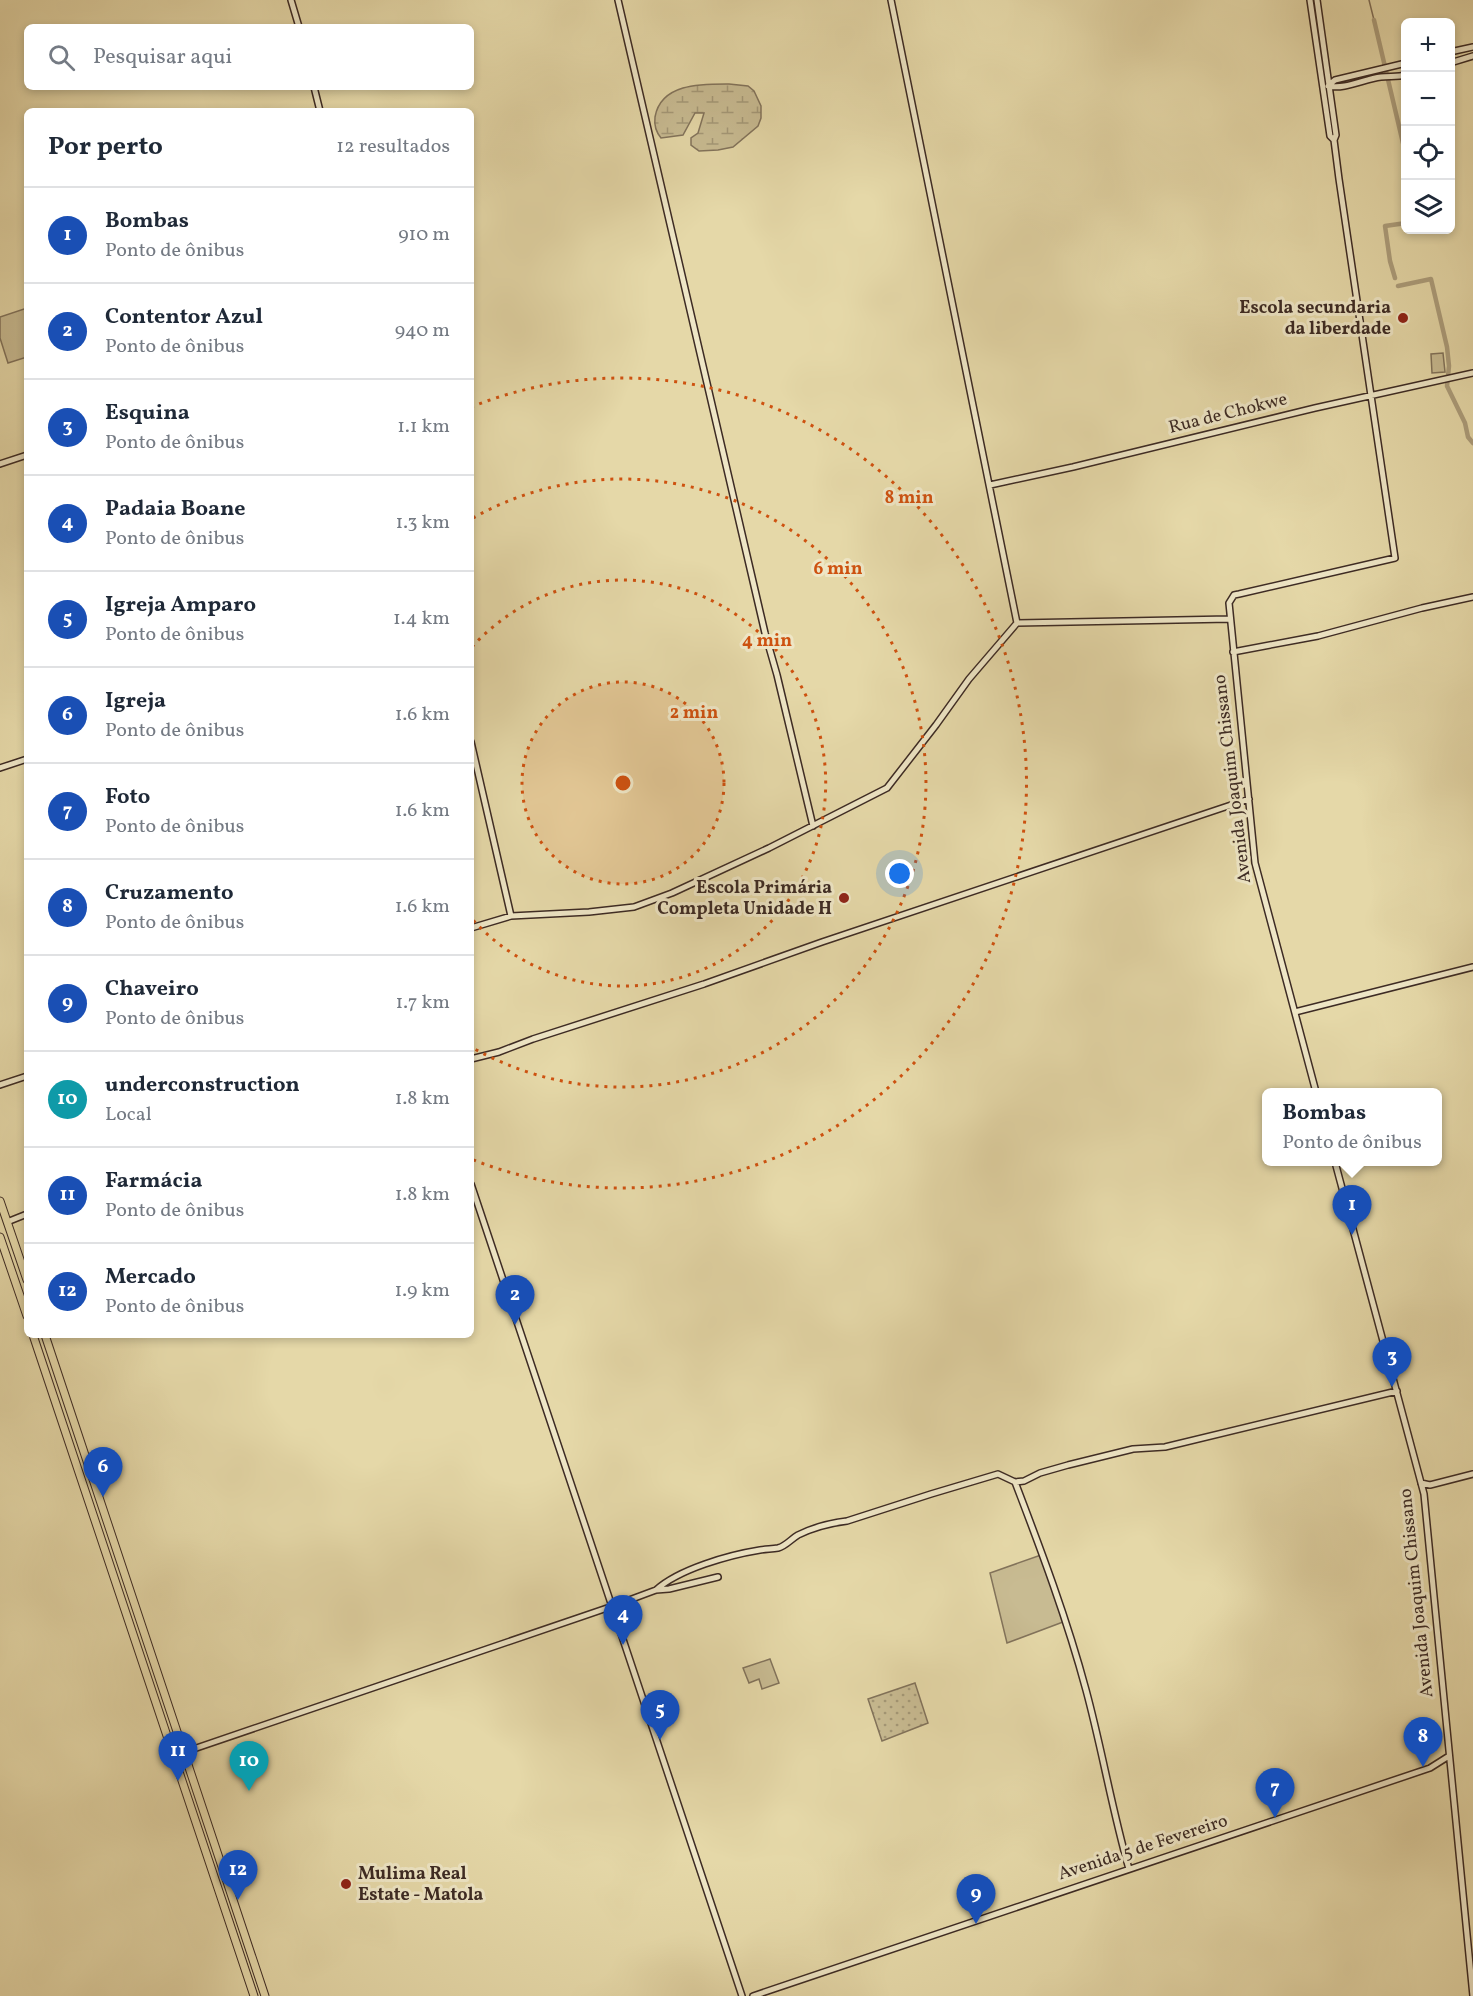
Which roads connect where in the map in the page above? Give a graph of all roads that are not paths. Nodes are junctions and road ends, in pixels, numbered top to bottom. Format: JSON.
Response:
{"nodes":[{"id":1,"x":291,"y":0,"type":"edge"},
{"id":2,"x":618,"y":0,"type":"edge"},
{"id":3,"x":891,"y":0,"type":"edge"},
{"id":4,"x":1310,"y":0,"type":"edge"},
{"id":5,"x":1317,"y":0,"type":"edge"},
{"id":6,"x":298,"y":24,"type":"edge"},
{"id":7,"x":1473,"y":47,"type":"edge"},
{"id":8,"x":1455,"y":51,"type":"edge"},
{"id":9,"x":1321,"y":55,"type":"junction"},
{"id":10,"x":1473,"y":56,"type":"edge"},
{"id":11,"x":1455,"y":61,"type":"edge"},
{"id":12,"x":1401,"y":64,"type":"edge"},
{"id":13,"x":1401,"y":76,"type":"edge"},
{"id":14,"x":1325,"y":86,"type":"junction"},
{"id":15,"x":315,"y":90,"type":"edge"},
{"id":16,"x":319,"y":108,"type":"edge"},
{"id":17,"x":1473,"y":373,"type":"edge"},
{"id":18,"x":1372,"y":396,"type":"junction"},
{"id":19,"x":24,"y":456,"type":"edge"},
{"id":20,"x":0,"y":464,"type":"edge"},
{"id":21,"x":990,"y":485,"type":"junction"},
{"id":22,"x":1473,"y":597,"type":"edge"},
{"id":23,"x":1230,"y":619,"type":"junction"},
{"id":24,"x":1017,"y":623,"type":"junction"},
{"id":25,"x":1233,"y":652,"type":"junction"},
{"id":26,"x":474,"y":755,"type":"edge"},
{"id":27,"x":24,"y":760,"type":"edge"},
{"id":28,"x":0,"y":768,"type":"edge"},
{"id":29,"x":1249,"y":800,"type":"junction"},
{"id":30,"x":813,"y":826,"type":"junction"},
{"id":31,"x":511,"y":916,"type":"junction"},
{"id":32,"x":474,"y":927,"type":"edge"},
{"id":33,"x":1473,"y":966,"type":"edge"},
{"id":34,"x":1295,"y":1012,"type":"junction"},
{"id":35,"x":474,"y":1058,"type":"edge"},
{"id":36,"x":24,"y":1077,"type":"edge"},
{"id":37,"x":0,"y":1085,"type":"edge"},
{"id":38,"x":1315,"y":1088,"type":"edge"},
{"id":39,"x":1336,"y":1166,"type":"edge"},
{"id":40,"x":474,"y":1193,"type":"edge"},
{"id":41,"x":0,"y":1202,"type":"edge"},
{"id":42,"x":24,"y":1215,"type":"edge"},
{"id":43,"x":7,"y":1222,"type":"junction"},
{"id":44,"x":0,"y":1237,"type":"edge"},
{"id":45,"x":24,"y":1271,"type":"edge"},
{"id":46,"x":24,"y":1307,"type":"edge"},
{"id":47,"x":34,"y":1338,"type":"edge"},
{"id":48,"x":46,"y":1338,"type":"edge"},
{"id":49,"x":1397,"y":1391,"type":"junction"},
{"id":50,"x":1473,"y":1474,"type":"edge"},
{"id":51,"x":1460,"y":1478,"type":"junction"},
{"id":52,"x":1015,"y":1482,"type":"junction"},
{"id":53,"x":1421,"y":1483,"type":"junction"},
{"id":54,"x":1424,"y":1494,"type":"junction"},
{"id":55,"x":718,"y":1576,"type":"dead end"},
{"id":56,"x":656,"y":1590,"type":"junction"},
{"id":57,"x":613,"y":1606,"type":"junction"},
{"id":58,"x":184,"y":1753,"type":"junction"},
{"id":59,"x":173,"y":1756,"type":"junction"},
{"id":60,"x":1449,"y":1756,"type":"junction"},
{"id":61,"x":1436,"y":1766,"type":"junction"},
{"id":62,"x":1450,"y":1770,"type":"junction"},
{"id":63,"x":1129,"y":1869,"type":"junction"},
{"id":64,"x":254,"y":1996,"type":"edge"},
{"id":65,"x":265,"y":1996,"type":"edge"},
{"id":66,"x":742,"y":1996,"type":"edge"},
{"id":67,"x":753,"y":1996,"type":"edge"},
{"id":68,"x":1473,"y":1996,"type":"edge"}],
"edges":[{"from":1,"to":6,"type":"street"},
{"from":2,"to":30,"type":"street"},
{"from":3,"to":21,"type":"street"},
{"from":4,"to":9,"type":"street"},
{"from":5,"to":9,"type":"street"},
{"from":7,"to":8,"type":"street"},
{"from":9,"to":14,"type":"street"},
{"from":10,"to":11,"type":"street"},
{"from":12,"to":14,"type":"street"},
{"from":13,"to":14,"type":"street"},
{"from":14,"to":18,"type":"street"},
{"from":15,"to":16,"type":"street"},
{"from":17,"to":18,"type":"street","name":"Rua de Chokwe"},
{"from":18,"to":21,"type":"street","name":"Rua de Chokwe"},
{"from":18,"to":23,"type":"street","name":"Avenida Joaquim Chissano"},
{"from":19,"to":20,"type":"street"},
{"from":21,"to":24,"type":"street"},
{"from":22,"to":25,"type":"street"},
{"from":23,"to":24,"type":"street"},
{"from":23,"to":25,"type":"street","name":"Avenida Joaquim Chissano"},
{"from":24,"to":30,"type":"street"},
{"from":25,"to":29,"type":"street","name":"Avenida Joaquim Chissano"},
{"from":26,"to":31,"type":"street"},
{"from":27,"to":28,"type":"street"},
{"from":29,"to":34,"type":"street","name":"Avenida Joaquim Chissano"},
{"from":29,"to":35,"type":"street"},
{"from":30,"to":31,"type":"street"},
{"from":31,"to":32,"type":"street"},
{"from":33,"to":34,"type":"street"},
{"from":34,"to":38,"type":"street","name":"Avenida Joaquim Chissano"},
{"from":36,"to":37,"type":"street"},
{"from":39,"to":49,"type":"street","name":"Avenida Joaquim Chissano"},
{"from":40,"to":57,"type":"street"},
{"from":41,"to":43,"type":"highway"},
{"from":42,"to":43,"type":"street"},
{"from":43,"to":45,"type":"highway"},
{"from":44,"to":46,"type":"highway"},
{"from":47,"to":59,"type":"highway"},
{"from":48,"to":58,"type":"highway"},
{"from":49,"to":52,"type":"street"},
{"from":49,"to":53,"type":"street","name":"Avenida Joaquim Chissano"},
{"from":50,"to":51,"type":"street"},
{"from":51,"to":53,"type":"street"},
{"from":51,"to":54,"type":"street"},
{"from":52,"to":56,"type":"street"},
{"from":52,"to":63,"type":"street"},
{"from":53,"to":54,"type":"street","name":"Avenida Joaquim Chissano"},
{"from":54,"to":60,"type":"street","name":"Avenida Joaquim Chissano"},
{"from":55,"to":56,"type":"street"},
{"from":56,"to":57,"type":"street"},
{"from":57,"to":58,"type":"street"},
{"from":57,"to":66,"type":"street"},
{"from":58,"to":59,"type":"street"},
{"from":58,"to":65,"type":"highway"},
{"from":59,"to":64,"type":"highway"},
{"from":60,"to":61,"type":"street","name":"Avenida 5 de Fevereiro"},
{"from":60,"to":62,"type":"street","name":"Avenida Joaquim Chissano"},
{"from":61,"to":62,"type":"street"},
{"from":61,"to":63,"type":"street","name":"Avenida 5 de Fevereiro"},
{"from":62,"to":68,"type":"street","name":"Avenida Joaquim Chissano"},
{"from":63,"to":67,"type":"street","name":"Avenida 5 de Fevereiro"}]}
